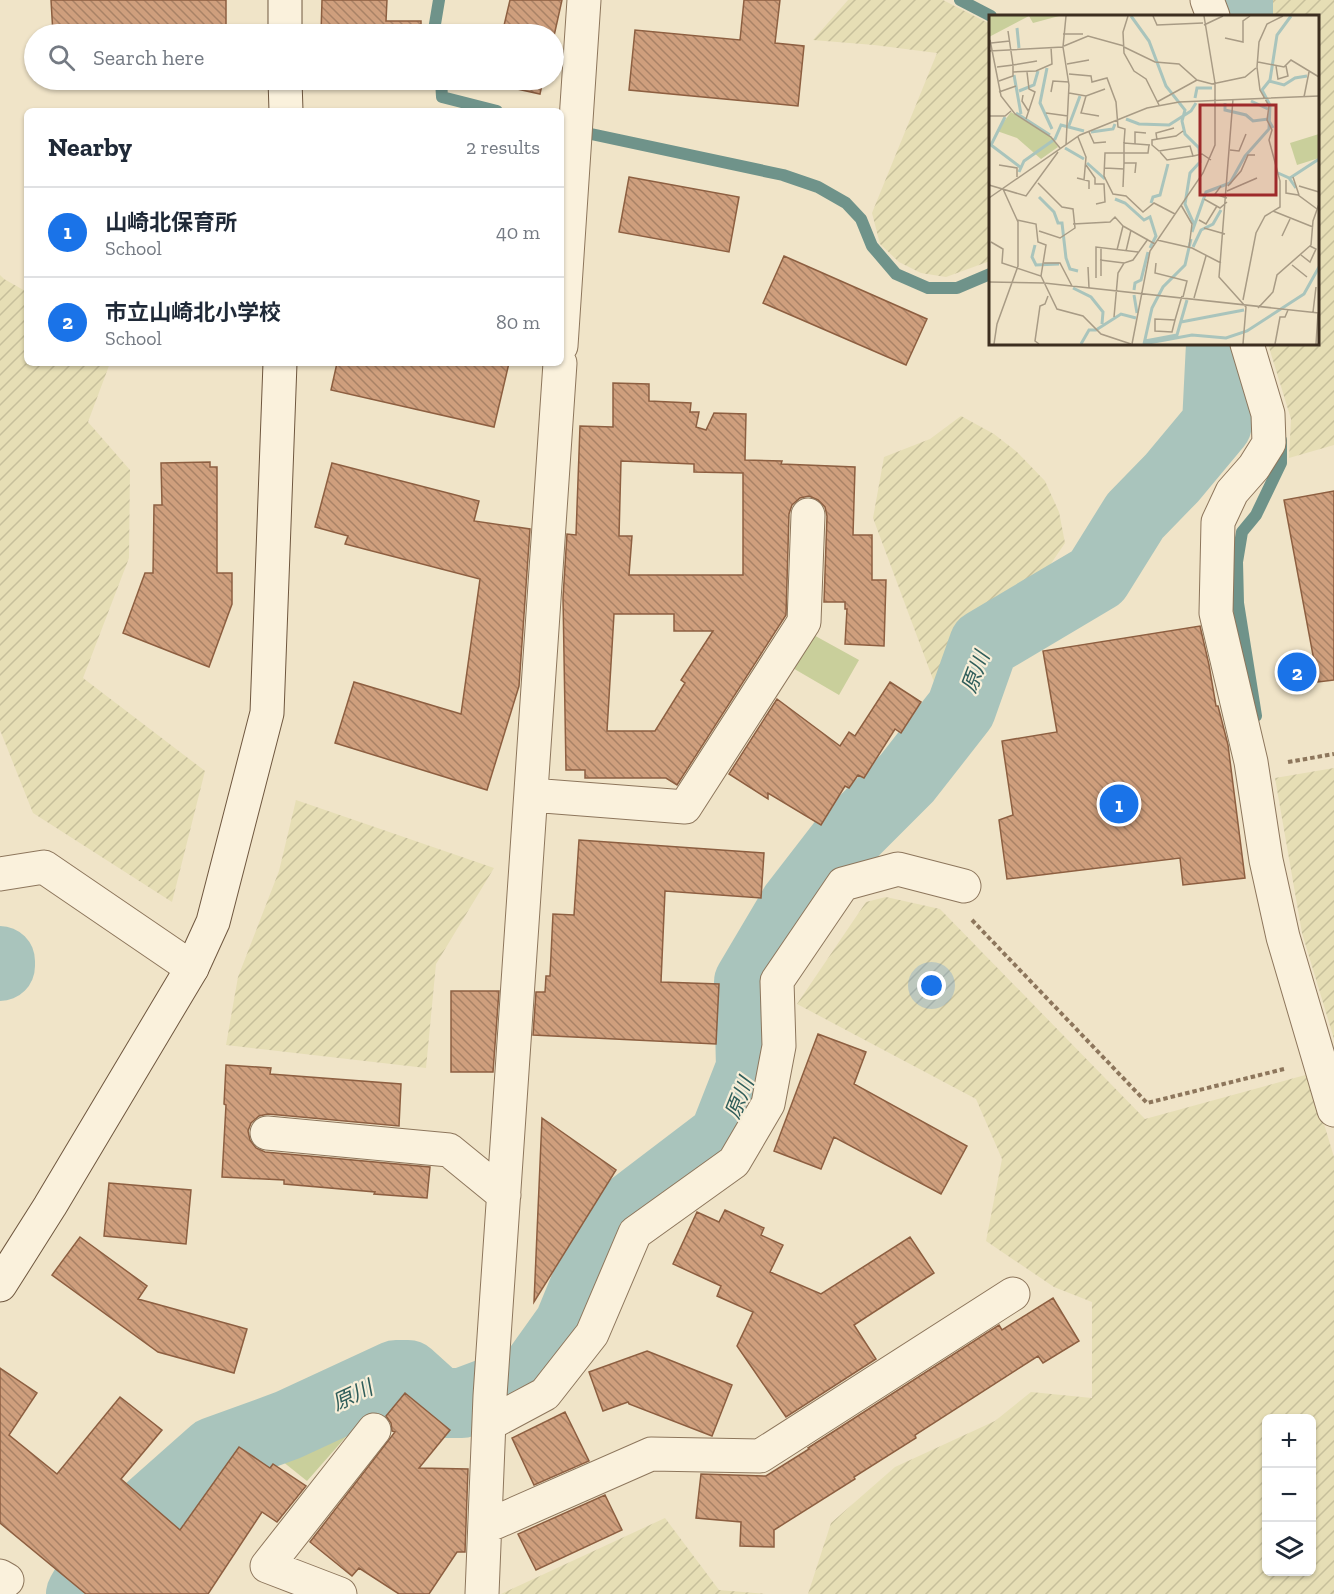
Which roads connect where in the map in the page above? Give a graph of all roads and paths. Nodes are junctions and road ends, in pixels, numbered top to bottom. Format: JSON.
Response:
{"nodes":[{"id":1,"x":285,"y":0,"type":"edge"},
{"id":2,"x":584,"y":0,"type":"edge"},
{"id":3,"x":1207,"y":0,"type":"edge"},
{"id":4,"x":1213,"y":15,"type":"edge"},
{"id":5,"x":285,"y":24,"type":"edge"},
{"id":6,"x":285,"y":90,"type":"edge"},
{"id":7,"x":286,"y":108,"type":"edge"},
{"id":8,"x":564,"y":303,"type":"edge"},
{"id":9,"x":1247,"y":345,"type":"edge"},
{"id":10,"x":280,"y":366,"type":"edge"},
{"id":11,"x":560,"y":366,"type":"edge"},
{"id":12,"x":808,"y":515,"type":"dead end"},
{"id":13,"x":1334,"y":754,"type":"edge"},
{"id":14,"x":1252,"y":769,"type":"junction"},
{"id":15,"x":531,"y":795,"type":"junction"},
{"id":16,"x":7,"y":873,"type":"edge"},
{"id":17,"x":964,"y":886,"type":"joint"},
{"id":18,"x":192,"y":968,"type":"junction"},
{"id":19,"x":1320,"y":1060,"type":"junction"},
{"id":20,"x":1334,"y":1110,"type":"edge"},
{"id":21,"x":267,"y":1133,"type":"dead end"},
{"id":22,"x":504,"y":1196,"type":"junction"},
{"id":23,"x":0,"y":1284,"type":"edge"},
{"id":24,"x":1013,"y":1294,"type":"dead end"},
{"id":25,"x":489,"y":1418,"type":"junction"},
{"id":26,"x":374,"y":1430,"type":"dead end"},
{"id":27,"x":485,"y":1527,"type":"junction"},
{"id":28,"x":340,"y":1594,"type":"edge"},
{"id":29,"x":482,"y":1594,"type":"edge"}],
"edges":[{"from":1,"to":5,"type":"street"},
{"from":2,"to":8,"type":"street"},
{"from":3,"to":4,"type":"street"},
{"from":6,"to":7,"type":"street"},
{"from":9,"to":14,"type":"street"},
{"from":10,"to":18,"type":"street"},
{"from":11,"to":15,"type":"street"},
{"from":12,"to":15,"type":"street"},
{"from":13,"to":14,"type":"path"},
{"from":14,"to":19,"type":"street"},
{"from":15,"to":22,"type":"street"},
{"from":16,"to":18,"type":"street"},
{"from":17,"to":19,"type":"path"},
{"from":17,"to":25,"type":"street"},
{"from":18,"to":23,"type":"street"},
{"from":19,"to":20,"type":"street"},
{"from":21,"to":22,"type":"street"},
{"from":22,"to":25,"type":"street"},
{"from":24,"to":27,"type":"street"},
{"from":25,"to":27,"type":"street"},
{"from":26,"to":28,"type":"street"},
{"from":27,"to":29,"type":"street"}]}
